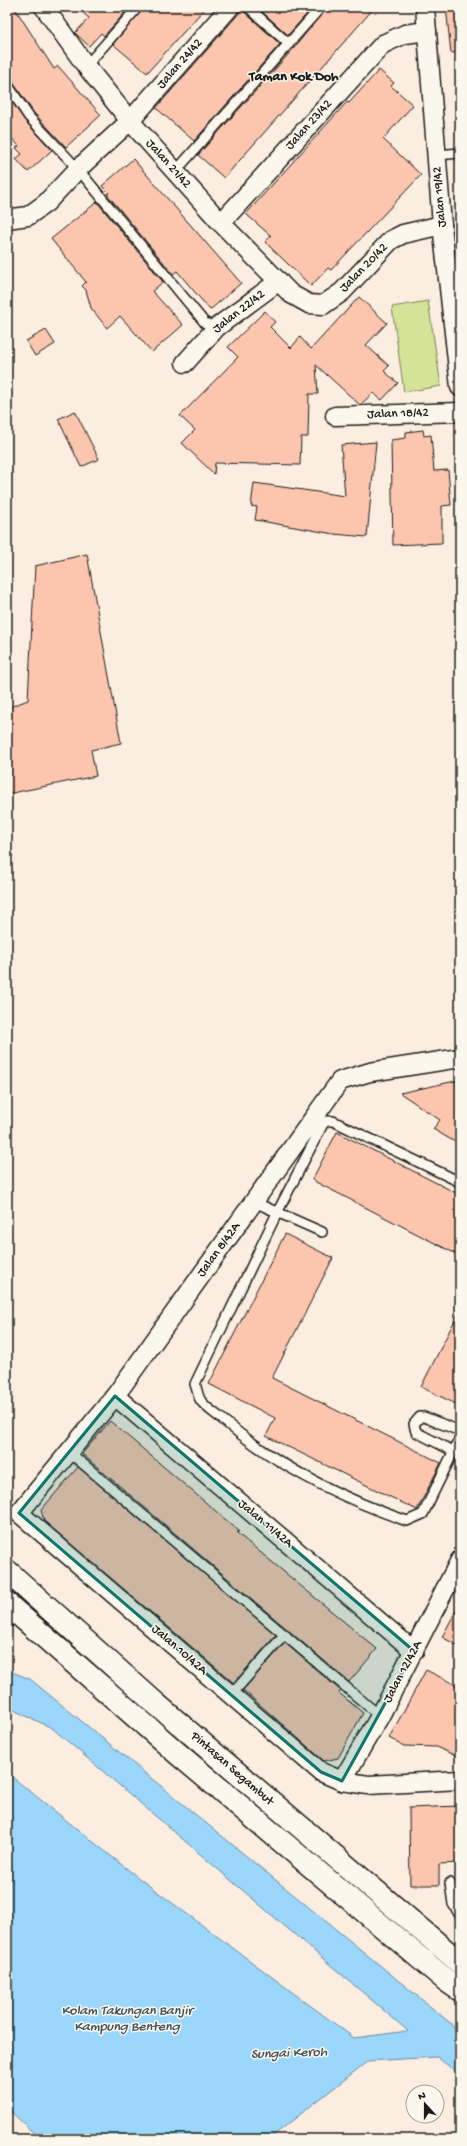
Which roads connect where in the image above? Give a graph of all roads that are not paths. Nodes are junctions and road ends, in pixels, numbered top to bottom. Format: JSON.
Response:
{"nodes":[{"id":1,"x":44,"y":7,"type":"edge"},
{"id":2,"x":138,"y":7,"type":"edge"},
{"id":3,"x":230,"y":7,"type":"edge"},
{"id":4,"x":248,"y":7,"type":"edge"},
{"id":5,"x":321,"y":7,"type":"edge"},
{"id":6,"x":425,"y":7,"type":"edge"},
{"id":7,"x":427,"y":31,"type":"junction"},
{"id":8,"x":289,"y":44,"type":"junction"},
{"id":9,"x":86,"y":66,"type":"junction"},
{"id":10,"x":7,"y":84,"type":"edge"},
{"id":11,"x":130,"y":121,"type":"junction"},
{"id":12,"x":460,"y":153,"type":"edge"},
{"id":13,"x":437,"y":155,"type":"junction"},
{"id":14,"x":78,"y":169,"type":"junction"},
{"id":15,"x":175,"y":172,"type":"junction"},
{"id":16,"x":7,"y":219,"type":"edge"},
{"id":17,"x":221,"y":223,"type":"junction"},
{"id":18,"x":442,"y":225,"type":"junction"},
{"id":19,"x":279,"y":281,"type":"junction"},
{"id":20,"x":309,"y":304,"type":"joint"},
{"id":21,"x":217,"y":327,"type":"junction"},
{"id":22,"x":185,"y":363,"type":"dead end"},
{"id":23,"x":460,"y":387,"type":"edge"},
{"id":24,"x":460,"y":412,"type":"edge"},
{"id":25,"x":335,"y":416,"type":"dead end"},
{"id":26,"x":460,"y":1058,"type":"edge"},
{"id":27,"x":460,"y":1182,"type":"edge"},
{"id":28,"x":254,"y":1202,"type":"junction"},
{"id":29,"x":278,"y":1213,"type":"junction"},
{"id":30,"x":322,"y":1232,"type":"dead end"},
{"id":31,"x":115,"y":1396,"type":"junction"},
{"id":32,"x":460,"y":1431,"type":"edge"},
{"id":33,"x":460,"y":1438,"type":"edge"},
{"id":34,"x":453,"y":1451,"type":"junction"},
{"id":35,"x":68,"y":1452,"type":"junction"},
{"id":36,"x":19,"y":1513,"type":"joint"},
{"id":37,"x":460,"y":1560,"type":"edge"},
{"id":38,"x":7,"y":1571,"type":"edge"},
{"id":39,"x":11,"y":1614,"type":"edge"},
{"id":40,"x":284,"y":1634,"type":"junction"},
{"id":41,"x":414,"y":1651,"type":"junction"},
{"id":42,"x":231,"y":1695,"type":"junction"},
{"id":43,"x":380,"y":1716,"type":"junction"},
{"id":44,"x":460,"y":1780,"type":"edge"},
{"id":45,"x":342,"y":1781,"type":"junction"},
{"id":46,"x":450,"y":1883,"type":"dead end"},
{"id":47,"x":460,"y":1915,"type":"edge"},
{"id":48,"x":460,"y":1963,"type":"edge"},
{"id":49,"x":460,"y":1990,"type":"edge"}],
"edges":[{"from":1,"to":9,"type":"street","name":"Jalan 21/42"},
{"from":2,"to":9,"type":"lane"},
{"from":3,"to":11,"type":"street","name":"Jalan 24/42"},
{"from":4,"to":8,"type":"lane"},
{"from":5,"to":8,"type":"lane"},
{"from":6,"to":7,"type":"street","name":"Jalan 19/42"},
{"from":7,"to":13,"type":"street","name":"Jalan 19/42"},
{"from":7,"to":17,"type":"street","name":"Jalan 23/42"},
{"from":8,"to":15,"type":"lane"},
{"from":9,"to":11,"type":"street","name":"Jalan 21/42"},
{"from":10,"to":14,"type":"lane"},
{"from":11,"to":14,"type":"street","name":"Jalan 24/42"},
{"from":11,"to":15,"type":"street","name":"Jalan 21/42"},
{"from":12,"to":13,"type":"lane"},
{"from":13,"to":18,"type":"street","name":"Jalan 19/42"},
{"from":14,"to":16,"type":"street","name":"Jalan 24/42"},
{"from":14,"to":21,"type":"lane"},
{"from":15,"to":17,"type":"street","name":"Jalan 21/42"},
{"from":17,"to":19,"type":"street","name":"Jalan 21/42"},
{"from":18,"to":20,"type":"street","name":"Jalan 20/42"},
{"from":18,"to":23,"type":"street","name":"Jalan 19/42"},
{"from":19,"to":20,"type":"street","name":"Jalan 21/42"},
{"from":19,"to":21,"type":"street","name":"Jalan 22/42"},
{"from":21,"to":22,"type":"street","name":"Jalan 22/42"},
{"from":24,"to":25,"type":"street","name":"Jalan 18/42"},
{"from":26,"to":28,"type":"street","name":"Jalan 8/42A"},
{"from":27,"to":29,"type":"lane"},
{"from":28,"to":29,"type":"lane"},
{"from":28,"to":31,"type":"street","name":"Jalan 8/42A"},
{"from":29,"to":30,"type":"lane"},
{"from":29,"to":34,"type":"lane"},
{"from":31,"to":35,"type":"street","name":"Jalan 8/42A"},
{"from":31,"to":41,"type":"street","name":"Jalan 11/42A"},
{"from":32,"to":34,"type":"lane"},
{"from":33,"to":34,"type":"lane"},
{"from":35,"to":36,"type":"street","name":"Jalan 8/42A"},
{"from":35,"to":40,"type":"lane"},
{"from":36,"to":42,"type":"street","name":"Jalan 10/42A"},
{"from":37,"to":41,"type":"street","name":"Jalan 12/42A"},
{"from":38,"to":48,"type":"main road","name":"Pintasan Segambut"},
{"from":39,"to":49,"type":"main road","name":"Pintasan Segambut"},
{"from":40,"to":42,"type":"lane"},
{"from":40,"to":43,"type":"lane"},
{"from":41,"to":43,"type":"street","name":"Jalan 12/42A"},
{"from":42,"to":45,"type":"street","name":"Jalan 10/42A"},
{"from":43,"to":45,"type":"street","name":"Jalan 12/42A"},
{"from":44,"to":45,"type":"street","name":"Jalan 10/42A"},
{"from":46,"to":47,"type":"lane"}]}
